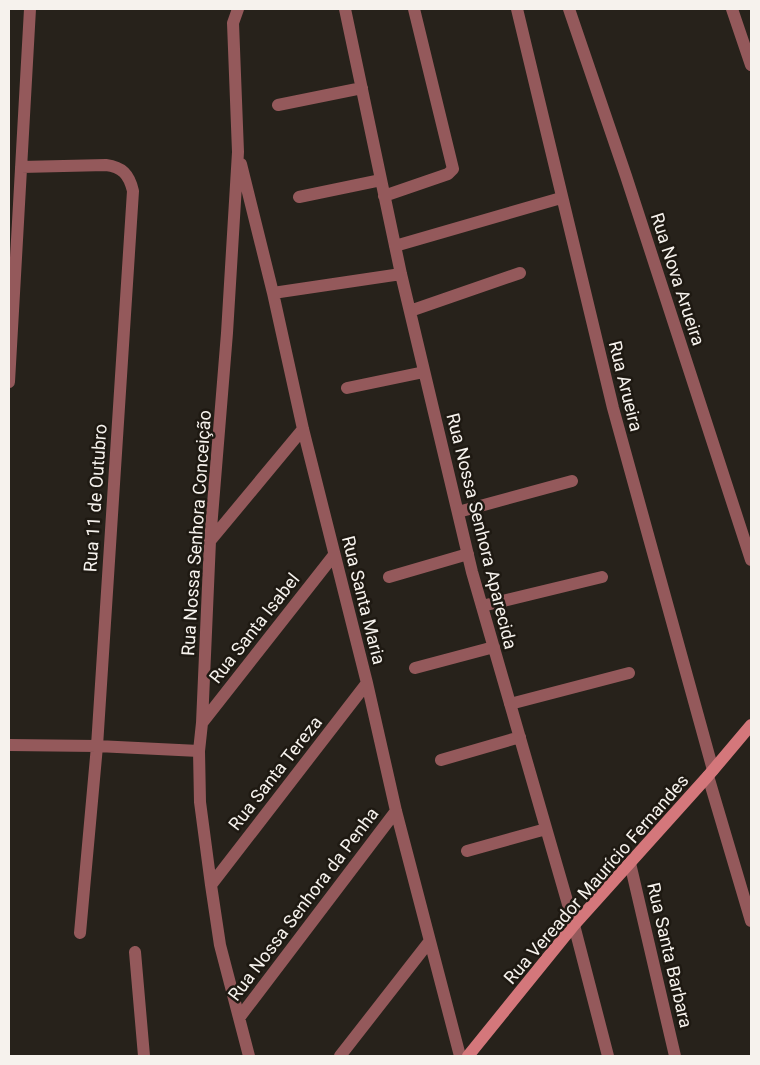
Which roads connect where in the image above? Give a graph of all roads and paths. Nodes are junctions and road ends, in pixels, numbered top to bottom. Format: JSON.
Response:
{"nodes":[{"id":1,"x":30,"y":9,"type":"edge"},
{"id":2,"x":238,"y":9,"type":"edge"},
{"id":3,"x":345,"y":9,"type":"edge"},
{"id":4,"x":414,"y":9,"type":"edge"},
{"id":5,"x":517,"y":9,"type":"edge"},
{"id":6,"x":569,"y":9,"type":"edge"},
{"id":7,"x":732,"y":9,"type":"edge"},
{"id":8,"x":751,"y":65,"type":"edge"},
{"id":9,"x":362,"y":88,"type":"junction"},
{"id":10,"x":278,"y":105,"type":"dead end"},
{"id":11,"x":238,"y":152,"type":"junction"},
{"id":12,"x":21,"y":167,"type":"junction"},
{"id":13,"x":380,"y":180,"type":"junction"},
{"id":14,"x":384,"y":196,"type":"junction"},
{"id":15,"x":299,"y":197,"type":"dead end"},
{"id":16,"x":561,"y":198,"type":"junction"},
{"id":17,"x":395,"y":246,"type":"junction"},
{"id":18,"x":520,"y":273,"type":"dead end"},
{"id":19,"x":401,"y":274,"type":"junction"},
{"id":20,"x":273,"y":293,"type":"junction"},
{"id":21,"x":410,"y":311,"type":"junction"},
{"id":22,"x":424,"y":372,"type":"junction"},
{"id":23,"x":9,"y":382,"type":"edge"},
{"id":24,"x":347,"y":388,"type":"dead end"},
{"id":25,"x":302,"y":428,"type":"junction"},
{"id":26,"x":572,"y":481,"type":"dead end"},
{"id":27,"x":458,"y":512,"type":"junction"},
{"id":28,"x":210,"y":541,"type":"junction"},
{"id":29,"x":468,"y":554,"type":"junction"},
{"id":30,"x":334,"y":555,"type":"junction"},
{"id":31,"x":751,"y":560,"type":"edge"},
{"id":32,"x":602,"y":576,"type":"dead end"},
{"id":33,"x":389,"y":577,"type":"dead end"},
{"id":34,"x":482,"y":606,"type":"junction"},
{"id":35,"x":494,"y":647,"type":"junction"},
{"id":36,"x":415,"y":668,"type":"dead end"},
{"id":37,"x":629,"y":673,"type":"dead end"},
{"id":38,"x":367,"y":683,"type":"junction"},
{"id":39,"x":510,"y":704,"type":"junction"},
{"id":40,"x":202,"y":724,"type":"junction"},
{"id":41,"x":751,"y":725,"type":"edge"},
{"id":42,"x":520,"y":737,"type":"junction"},
{"id":43,"x":9,"y":745,"type":"edge"},
{"id":44,"x":96,"y":746,"type":"junction"},
{"id":45,"x":199,"y":751,"type":"junction"},
{"id":46,"x":441,"y":760,"type":"dead end"},
{"id":47,"x":711,"y":773,"type":"junction"},
{"id":48,"x":396,"y":811,"type":"junction"},
{"id":49,"x":546,"y":829,"type":"junction"},
{"id":50,"x":467,"y":851,"type":"dead end"},
{"id":51,"x":630,"y":862,"type":"junction"},
{"id":52,"x":211,"y":885,"type":"junction"},
{"id":53,"x":751,"y":921,"type":"edge"},
{"id":54,"x":574,"y":925,"type":"junction"},
{"id":55,"x":80,"y":933,"type":"dead end"},
{"id":56,"x":429,"y":942,"type":"junction"},
{"id":57,"x":134,"y":952,"type":"dead end"},
{"id":58,"x":239,"y":1018,"type":"junction"},
{"id":59,"x":144,"y":1056,"type":"edge"},
{"id":60,"x":249,"y":1056,"type":"edge"},
{"id":61,"x":340,"y":1056,"type":"edge"},
{"id":62,"x":460,"y":1056,"type":"edge"},
{"id":63,"x":468,"y":1056,"type":"edge"},
{"id":64,"x":608,"y":1056,"type":"edge"},
{"id":65,"x":675,"y":1056,"type":"edge"}],
"edges":[{"from":1,"to":12,"type":"street"},
{"from":2,"to":11,"type":"street","name":"Rua Nossa Senhora Conceição"},
{"from":3,"to":9,"type":"street","name":"Rua Nossa Senhora Aparecida"},
{"from":4,"to":14,"type":"street"},
{"from":5,"to":16,"type":"street","name":"Rua Arueira"},
{"from":6,"to":31,"type":"street","name":"Rua Nova Arueira"},
{"from":7,"to":8,"type":"street"},
{"from":9,"to":10,"type":"street"},
{"from":9,"to":13,"type":"street","name":"Rua Nossa Senhora Aparecida"},
{"from":11,"to":20,"type":"street","name":"Rua Santa Maria"},
{"from":11,"to":28,"type":"street","name":"Rua Nossa Senhora Conceição"},
{"from":12,"to":23,"type":"street"},
{"from":12,"to":44,"type":"street","name":"Rua 11 de Outubro"},
{"from":13,"to":14,"type":"street","name":"Rua Nossa Senhora Aparecida"},
{"from":13,"to":15,"type":"street"},
{"from":14,"to":17,"type":"street","name":"Rua Nossa Senhora Aparecida"},
{"from":16,"to":17,"type":"street"},
{"from":16,"to":47,"type":"street","name":"Rua Arueira"},
{"from":17,"to":19,"type":"street","name":"Rua Nossa Senhora Aparecida"},
{"from":18,"to":21,"type":"street"},
{"from":19,"to":20,"type":"street"},
{"from":19,"to":21,"type":"street","name":"Rua Nossa Senhora Aparecida"},
{"from":20,"to":25,"type":"street","name":"Rua Santa Maria"},
{"from":21,"to":22,"type":"street","name":"Rua Nossa Senhora Aparecida"},
{"from":22,"to":24,"type":"street"},
{"from":22,"to":27,"type":"street","name":"Rua Nossa Senhora Aparecida"},
{"from":25,"to":28,"type":"street"},
{"from":25,"to":30,"type":"street","name":"Rua Santa Maria"},
{"from":26,"to":27,"type":"street"},
{"from":27,"to":29,"type":"street","name":"Rua Nossa Senhora Aparecida"},
{"from":28,"to":40,"type":"street","name":"Rua Nossa Senhora Conceição"},
{"from":29,"to":33,"type":"street"},
{"from":29,"to":34,"type":"street","name":"Rua Nossa Senhora Aparecida"},
{"from":30,"to":38,"type":"street","name":"Rua Santa Maria"},
{"from":30,"to":40,"type":"street","name":"Rua Santa Isabel"},
{"from":32,"to":34,"type":"street"},
{"from":34,"to":35,"type":"street","name":"Rua Nossa Senhora Aparecida"},
{"from":35,"to":36,"type":"street"},
{"from":35,"to":39,"type":"street","name":"Rua Nossa Senhora Aparecida"},
{"from":37,"to":39,"type":"street"},
{"from":38,"to":48,"type":"street","name":"Rua Santa Maria"},
{"from":38,"to":52,"type":"street","name":"Rua Santa Tereza"},
{"from":39,"to":42,"type":"street","name":"Rua Nossa Senhora Aparecida"},
{"from":40,"to":45,"type":"street","name":"Rua Nossa Senhora Conceição"},
{"from":41,"to":47,"type":"street","name":"Rua Vereador Maurício Fernandes"},
{"from":42,"to":46,"type":"street"},
{"from":42,"to":49,"type":"street","name":"Rua Nossa Senhora Aparecida"},
{"from":43,"to":44,"type":"street"},
{"from":44,"to":45,"type":"street"},
{"from":44,"to":55,"type":"street","name":"Rua 11 de Outubro"},
{"from":45,"to":52,"type":"street","name":"Rua Nossa Senhora Conceição"},
{"from":47,"to":51,"type":"street","name":"Rua Vereador Maurício Fernandes"},
{"from":47,"to":53,"type":"street","name":"Rua Arueira"},
{"from":48,"to":56,"type":"street","name":"Rua Santa Maria"},
{"from":48,"to":58,"type":"street","name":"Rua Nossa Senhora da Penha"},
{"from":49,"to":50,"type":"street"},
{"from":49,"to":54,"type":"street","name":"Rua Nossa Senhora Aparecida"},
{"from":51,"to":54,"type":"street","name":"Rua Vereador Maurício Fernandes"},
{"from":51,"to":65,"type":"street","name":"Rua Santa Barbara"},
{"from":52,"to":58,"type":"street","name":"Rua Nossa Senhora Conceição"},
{"from":54,"to":63,"type":"street","name":"Rua Vereador Maurício Fernandes"},
{"from":54,"to":64,"type":"street","name":"Rua Nossa Senhora Aparecida"},
{"from":56,"to":61,"type":"street"},
{"from":56,"to":62,"type":"street","name":"Rua Santa Maria"},
{"from":57,"to":59,"type":"street"},
{"from":58,"to":60,"type":"street","name":"Rua Nossa Senhora Conceição"}]}
